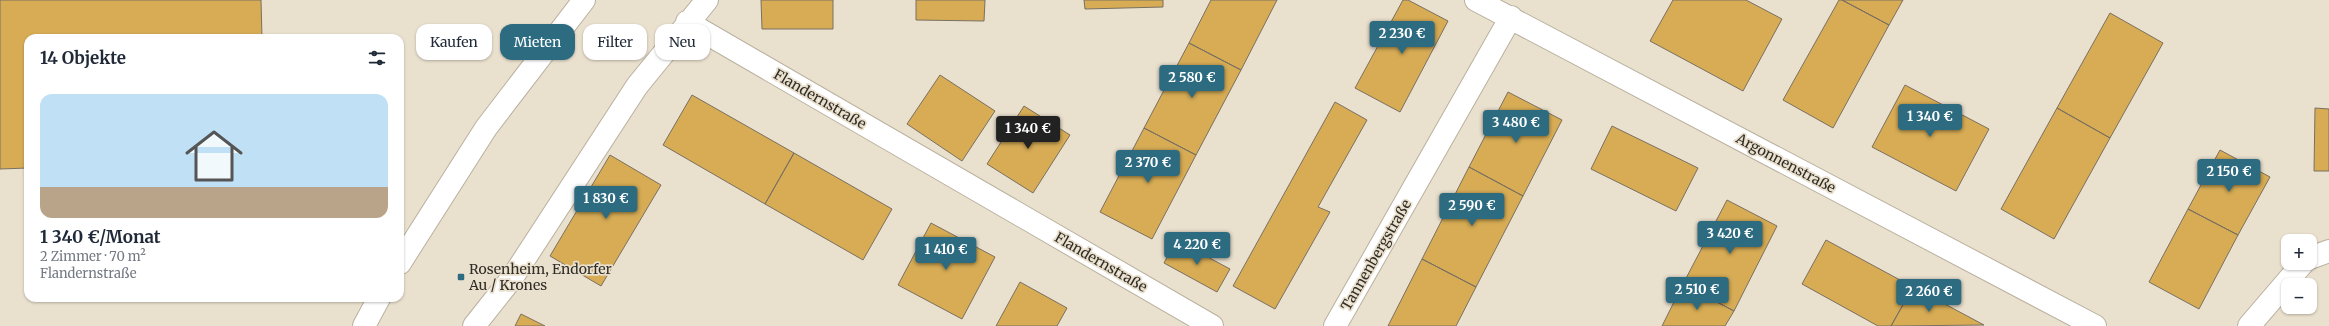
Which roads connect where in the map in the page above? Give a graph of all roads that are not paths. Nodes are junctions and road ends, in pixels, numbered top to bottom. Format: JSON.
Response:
{"nodes":[{"id":1,"x":584,"y":0,"type":"edge"},
{"id":2,"x":707,"y":0,"type":"edge"},
{"id":3,"x":1476,"y":0,"type":"edge"},
{"id":4,"x":1511,"y":18,"type":"junction"},
{"id":5,"x":687,"y":22,"type":"junction"},
{"id":6,"x":2329,"y":251,"type":"edge"},
{"id":7,"x":2317,"y":255,"type":"edge"},
{"id":8,"x":404,"y":257,"type":"edge"},
{"id":9,"x":2296,"y":270,"type":"edge"},
{"id":10,"x":377,"y":302,"type":"edge"},
{"id":11,"x":364,"y":326,"type":"edge"},
{"id":12,"x":474,"y":326,"type":"edge"},
{"id":13,"x":1212,"y":326,"type":"edge"},
{"id":14,"x":1335,"y":326,"type":"edge"},
{"id":15,"x":2094,"y":326,"type":"edge"},
{"id":16,"x":2249,"y":326,"type":"edge"}],
"edges":[{"from":1,"to":8,"type":"street"},
{"from":2,"to":5,"type":"street"},
{"from":3,"to":4,"type":"street","name":"Argonnenstraße"},
{"from":4,"to":14,"type":"street","name":"Tannenbergstraße"},
{"from":4,"to":15,"type":"street","name":"Argonnenstraße"},
{"from":5,"to":12,"type":"street"},
{"from":5,"to":13,"type":"street","name":"Flandernstraße"},
{"from":6,"to":7,"type":"street"},
{"from":9,"to":16,"type":"street"},
{"from":10,"to":11,"type":"street"}]}
